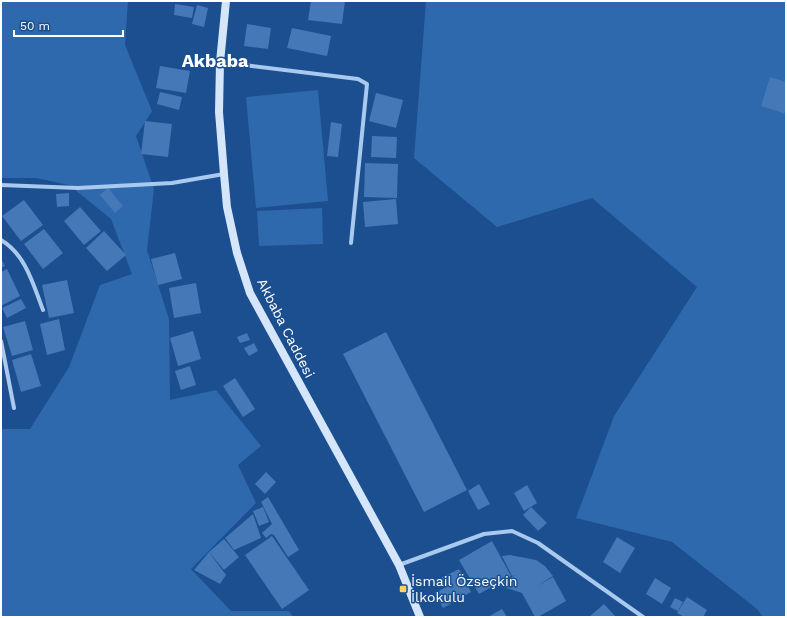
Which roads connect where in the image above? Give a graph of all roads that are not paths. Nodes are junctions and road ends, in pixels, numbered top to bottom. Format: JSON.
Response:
{"nodes":[{"id":1,"x":226,"y":1,"type":"edge"},
{"id":2,"x":220,"y":62,"type":"junction"},
{"id":3,"x":224,"y":174,"type":"junction"},
{"id":4,"x":1,"y":185,"type":"edge"},
{"id":5,"x":1,"y":240,"type":"edge"},
{"id":6,"x":351,"y":243,"type":"dead end"},
{"id":7,"x":43,"y":310,"type":"dead end"},
{"id":8,"x":1,"y":341,"type":"edge"},
{"id":9,"x":14,"y":408,"type":"dead end"},
{"id":10,"x":399,"y":565,"type":"junction"},
{"id":11,"x":420,"y":617,"type":"edge"},
{"id":12,"x":643,"y":617,"type":"edge"}],
"edges":[{"from":1,"to":2,"type":"main road","name":"Akbaba Caddesi"},
{"from":2,"to":3,"type":"main road","name":"Akbaba Caddesi"},
{"from":2,"to":6,"type":"street"},
{"from":3,"to":4,"type":"street"},
{"from":3,"to":10,"type":"main road","name":"Akbaba Caddesi"},
{"from":5,"to":7,"type":"street"},
{"from":8,"to":9,"type":"street"},
{"from":10,"to":11,"type":"main road","name":"Akbaba Caddesi"},
{"from":10,"to":12,"type":"street"}]}
